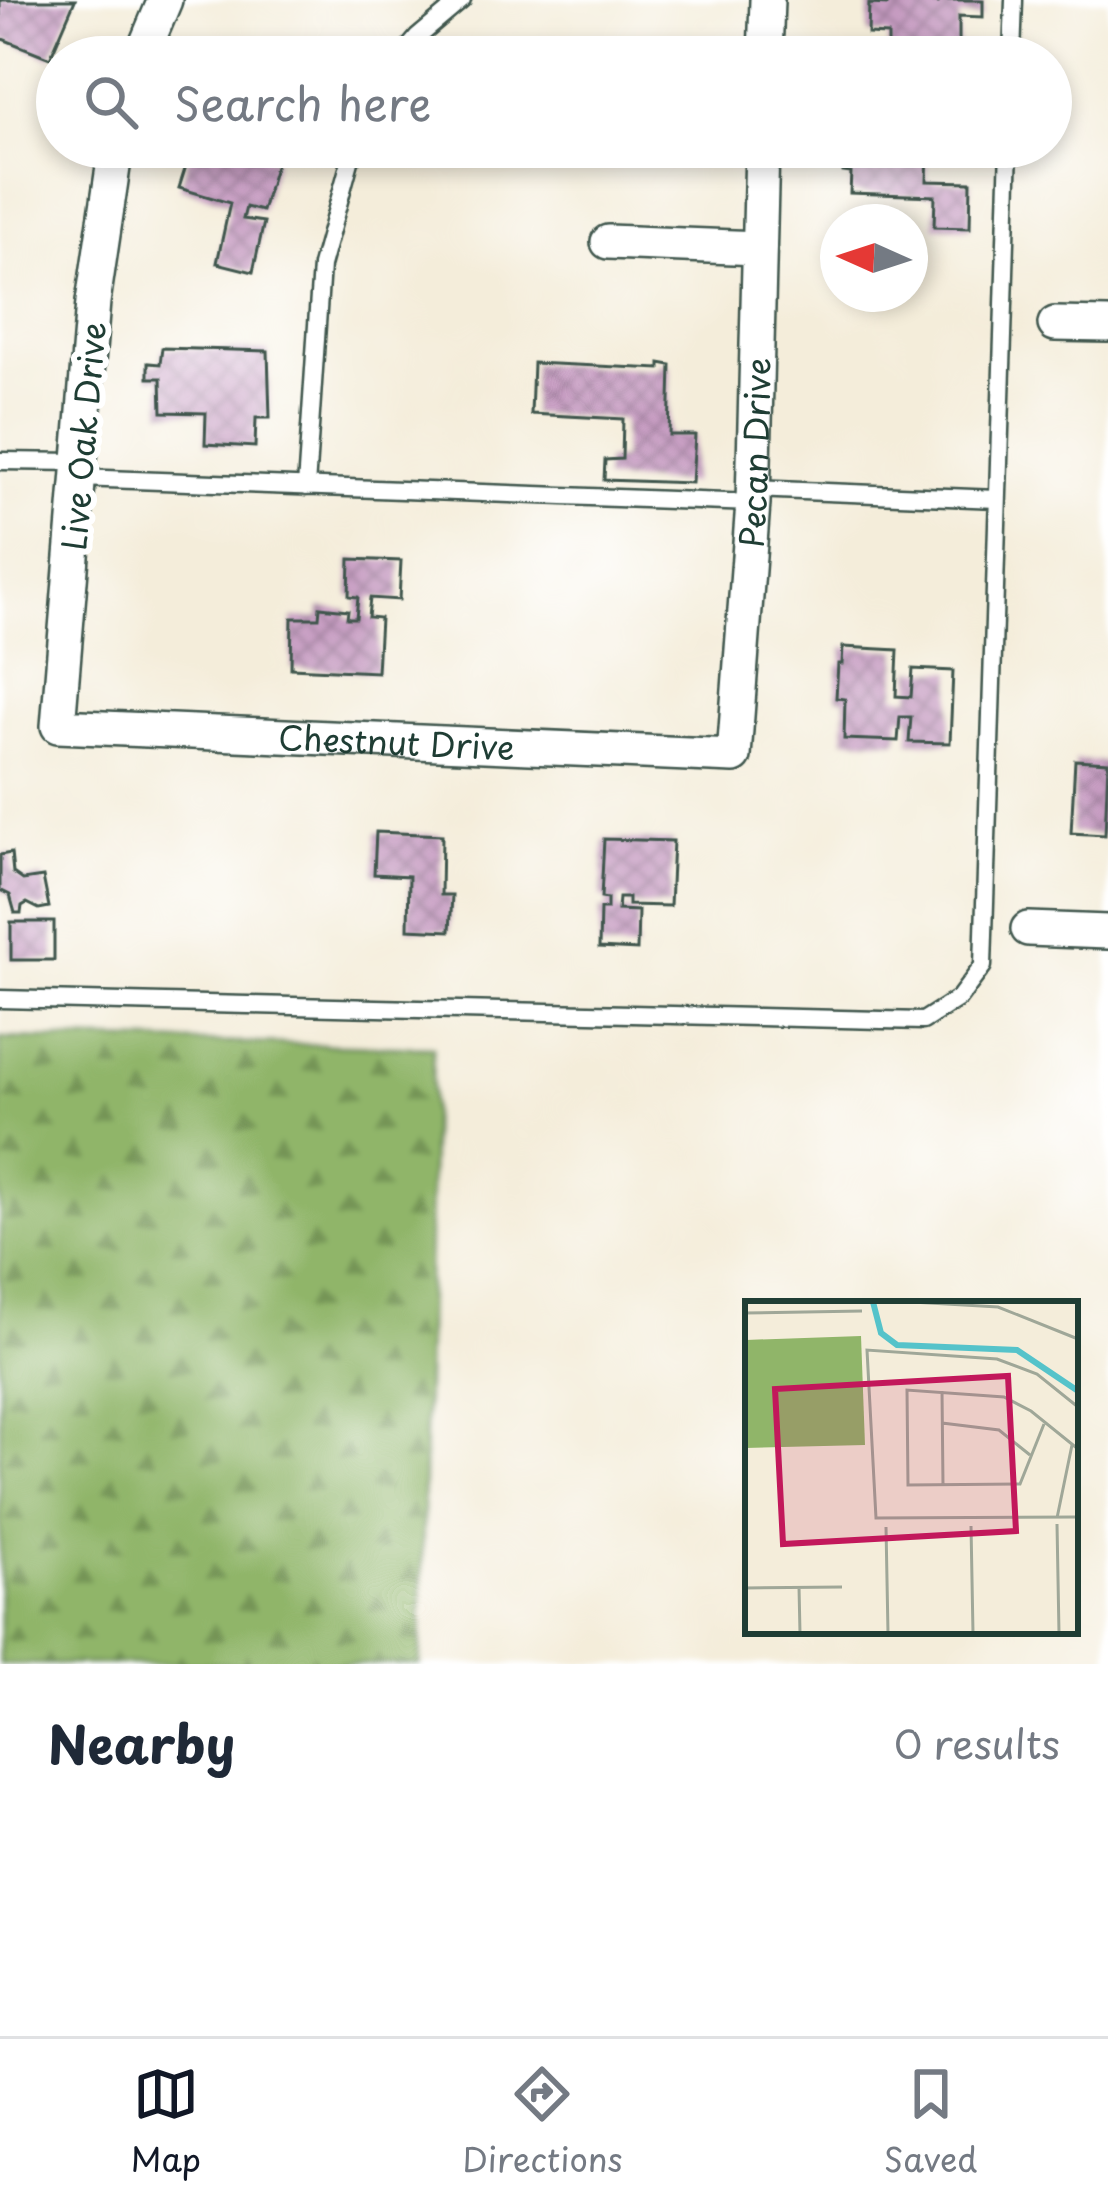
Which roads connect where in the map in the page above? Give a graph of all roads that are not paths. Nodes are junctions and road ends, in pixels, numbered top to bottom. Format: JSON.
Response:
{"nodes":[{"id":1,"x":165,"y":0,"type":"edge"},
{"id":2,"x":462,"y":0,"type":"edge"},
{"id":3,"x":767,"y":0,"type":"edge"},
{"id":4,"x":1014,"y":0,"type":"edge"},
{"id":5,"x":150,"y":36,"type":"edge"},
{"id":6,"x":419,"y":36,"type":"edge"},
{"id":7,"x":766,"y":36,"type":"edge"},
{"id":8,"x":1013,"y":36,"type":"edge"},
{"id":9,"x":113,"y":168,"type":"edge"},
{"id":10,"x":348,"y":168,"type":"edge"},
{"id":11,"x":761,"y":168,"type":"edge"},
{"id":12,"x":1008,"y":168,"type":"edge"},
{"id":13,"x":608,"y":242,"type":"dead end"},
{"id":14,"x":759,"y":248,"type":"junction"},
{"id":15,"x":1055,"y":324,"type":"dead end"},
{"id":16,"x":1108,"y":326,"type":"edge"},
{"id":17,"x":0,"y":460,"type":"edge"},
{"id":18,"x":80,"y":470,"type":"junction"},
{"id":19,"x":307,"y":487,"type":"junction"},
{"id":20,"x":753,"y":496,"type":"junction"},
{"id":21,"x":997,"y":500,"type":"junction"},
{"id":22,"x":58,"y":726,"type":"joint"},
{"id":23,"x":734,"y":756,"type":"joint"},
{"id":24,"x":1028,"y":929,"type":"dead end"},
{"id":25,"x":1108,"y":932,"type":"edge"},
{"id":26,"x":0,"y":999,"type":"edge"}],
"edges":[{"from":1,"to":5,"type":"street"},
{"from":2,"to":6,"type":"lane"},
{"from":3,"to":7,"type":"street"},
{"from":4,"to":8,"type":"lane"},
{"from":9,"to":18,"type":"street","name":"Live Oak Drive"},
{"from":10,"to":19,"type":"lane"},
{"from":11,"to":14,"type":"street","name":"Pecan Drive"},
{"from":12,"to":21,"type":"lane"},
{"from":13,"to":14,"type":"street"},
{"from":14,"to":20,"type":"street","name":"Pecan Drive"},
{"from":15,"to":16,"type":"street"},
{"from":17,"to":18,"type":"lane"},
{"from":18,"to":19,"type":"lane"},
{"from":18,"to":22,"type":"street","name":"Live Oak Drive"},
{"from":19,"to":20,"type":"lane"},
{"from":20,"to":21,"type":"lane"},
{"from":20,"to":23,"type":"street","name":"Pecan Drive"},
{"from":21,"to":26,"type":"lane"},
{"from":22,"to":23,"type":"street","name":"Chestnut Drive"},
{"from":24,"to":25,"type":"street"}]}
